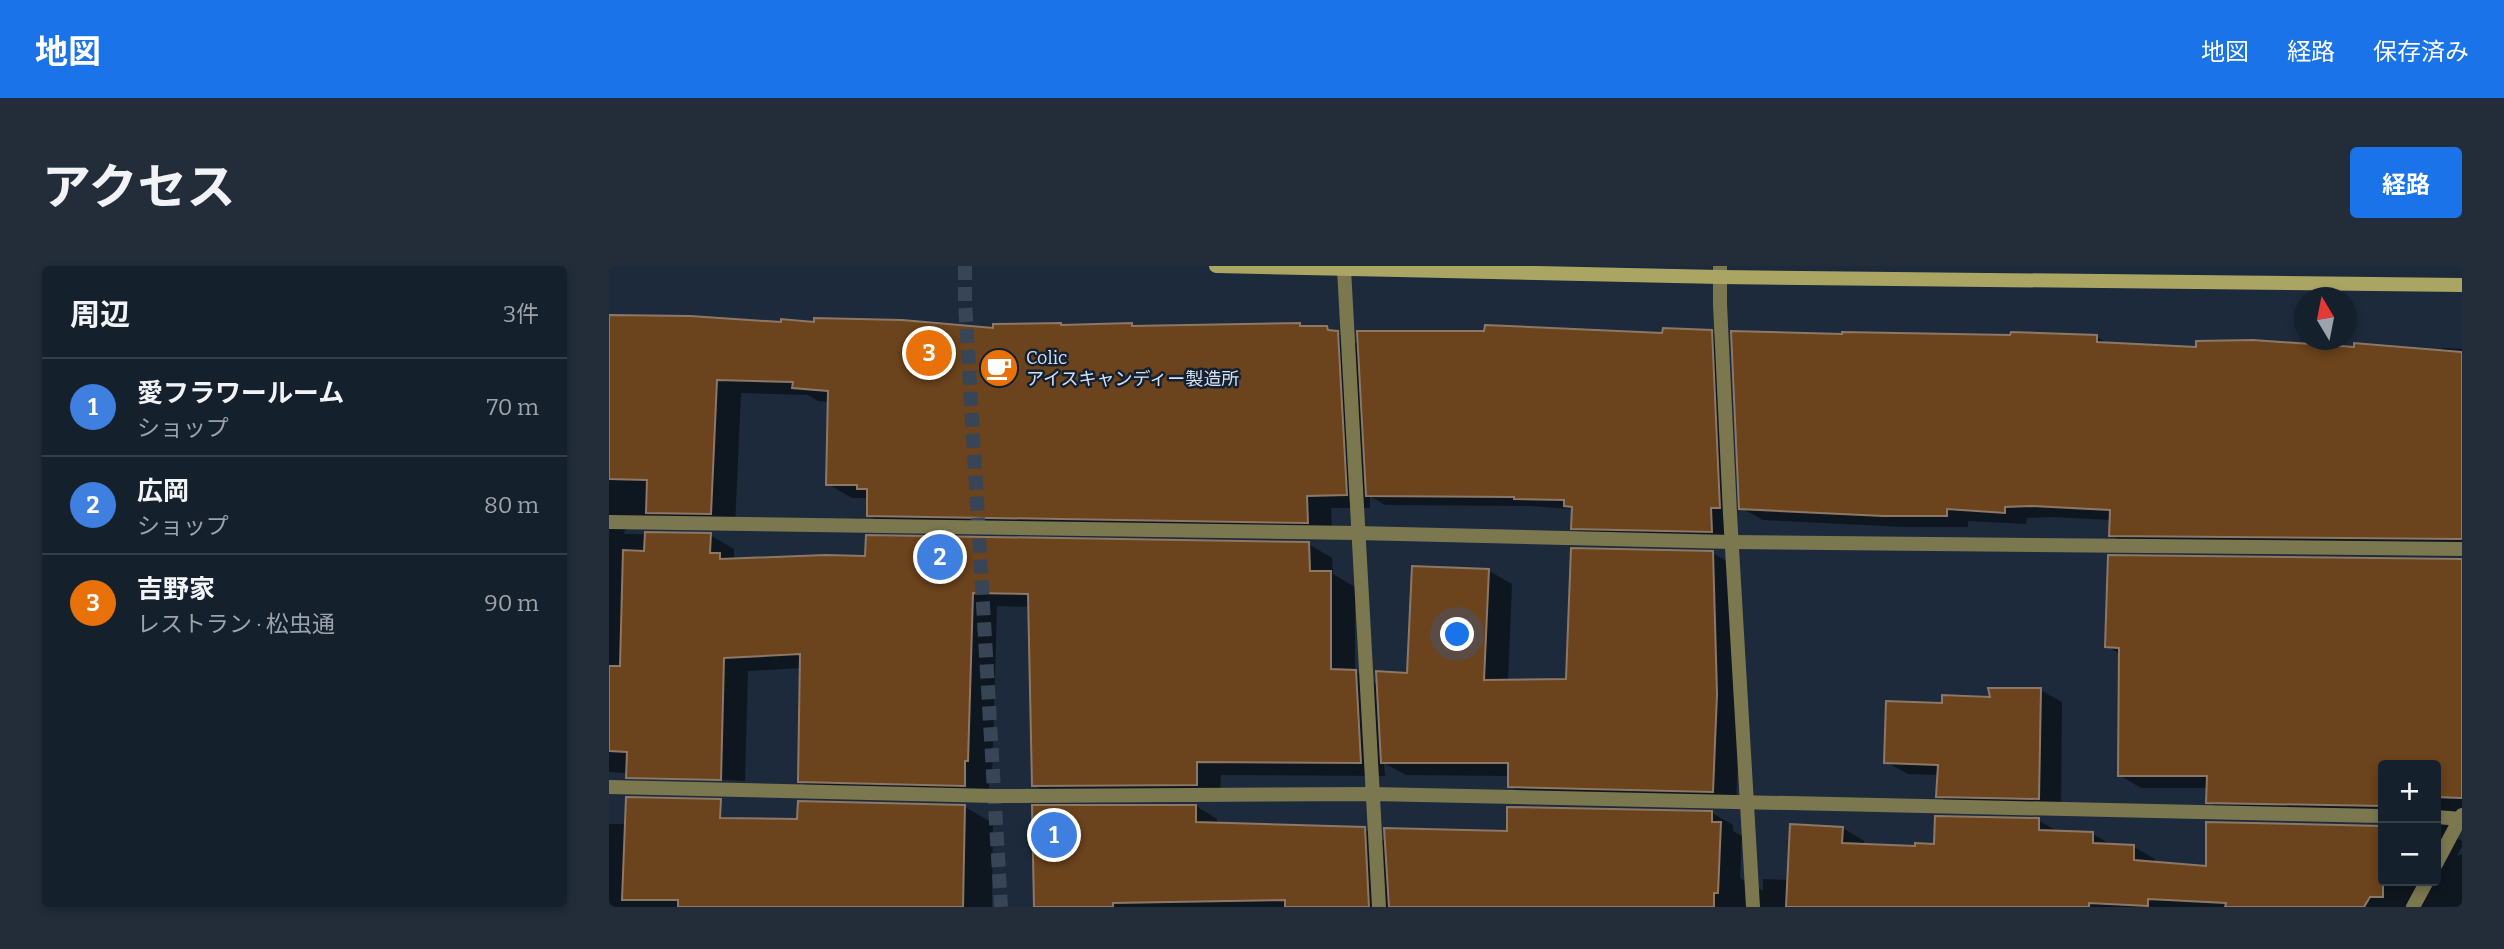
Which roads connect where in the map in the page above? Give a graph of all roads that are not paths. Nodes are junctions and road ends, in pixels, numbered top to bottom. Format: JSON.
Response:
{"nodes":[{"id":1,"x":1216,"y":266,"type":"edge"},
{"id":2,"x":1344,"y":269,"type":"junction"},
{"id":3,"x":1720,"y":271,"type":"edge"},
{"id":4,"x":2462,"y":285,"type":"edge"},
{"id":5,"x":609,"y":522,"type":"edge"},
{"id":6,"x":1357,"y":533,"type":"junction"},
{"id":7,"x":1732,"y":542,"type":"junction"},
{"id":8,"x":2462,"y":549,"type":"edge"},
{"id":9,"x":609,"y":788,"type":"edge"},
{"id":10,"x":1372,"y":794,"type":"junction"},
{"id":11,"x":1747,"y":804,"type":"junction"},
{"id":12,"x":2378,"y":816,"type":"edge"},
{"id":13,"x":2441,"y":817,"type":"edge"},
{"id":14,"x":2462,"y":817,"type":"edge"},
{"id":15,"x":2441,"y":855,"type":"edge"},
{"id":16,"x":2424,"y":886,"type":"edge"},
{"id":17,"x":1379,"y":907,"type":"edge"},
{"id":18,"x":1753,"y":907,"type":"edge"},
{"id":19,"x":2413,"y":907,"type":"edge"}],
"edges":[{"from":1,"to":2,"type":"street"},
{"from":2,"to":3,"type":"street"},
{"from":2,"to":6,"type":"street"},
{"from":3,"to":4,"type":"street"},
{"from":3,"to":7,"type":"street"},
{"from":5,"to":6,"type":"street"},
{"from":6,"to":7,"type":"street"},
{"from":6,"to":10,"type":"street"},
{"from":7,"to":8,"type":"street"},
{"from":7,"to":11,"type":"street"},
{"from":9,"to":10,"type":"street"},
{"from":10,"to":11,"type":"street"},
{"from":10,"to":17,"type":"street"},
{"from":11,"to":12,"type":"street"},
{"from":11,"to":18,"type":"street"},
{"from":13,"to":14,"type":"street"},
{"from":14,"to":15,"type":"street"},
{"from":16,"to":19,"type":"street"}]}
